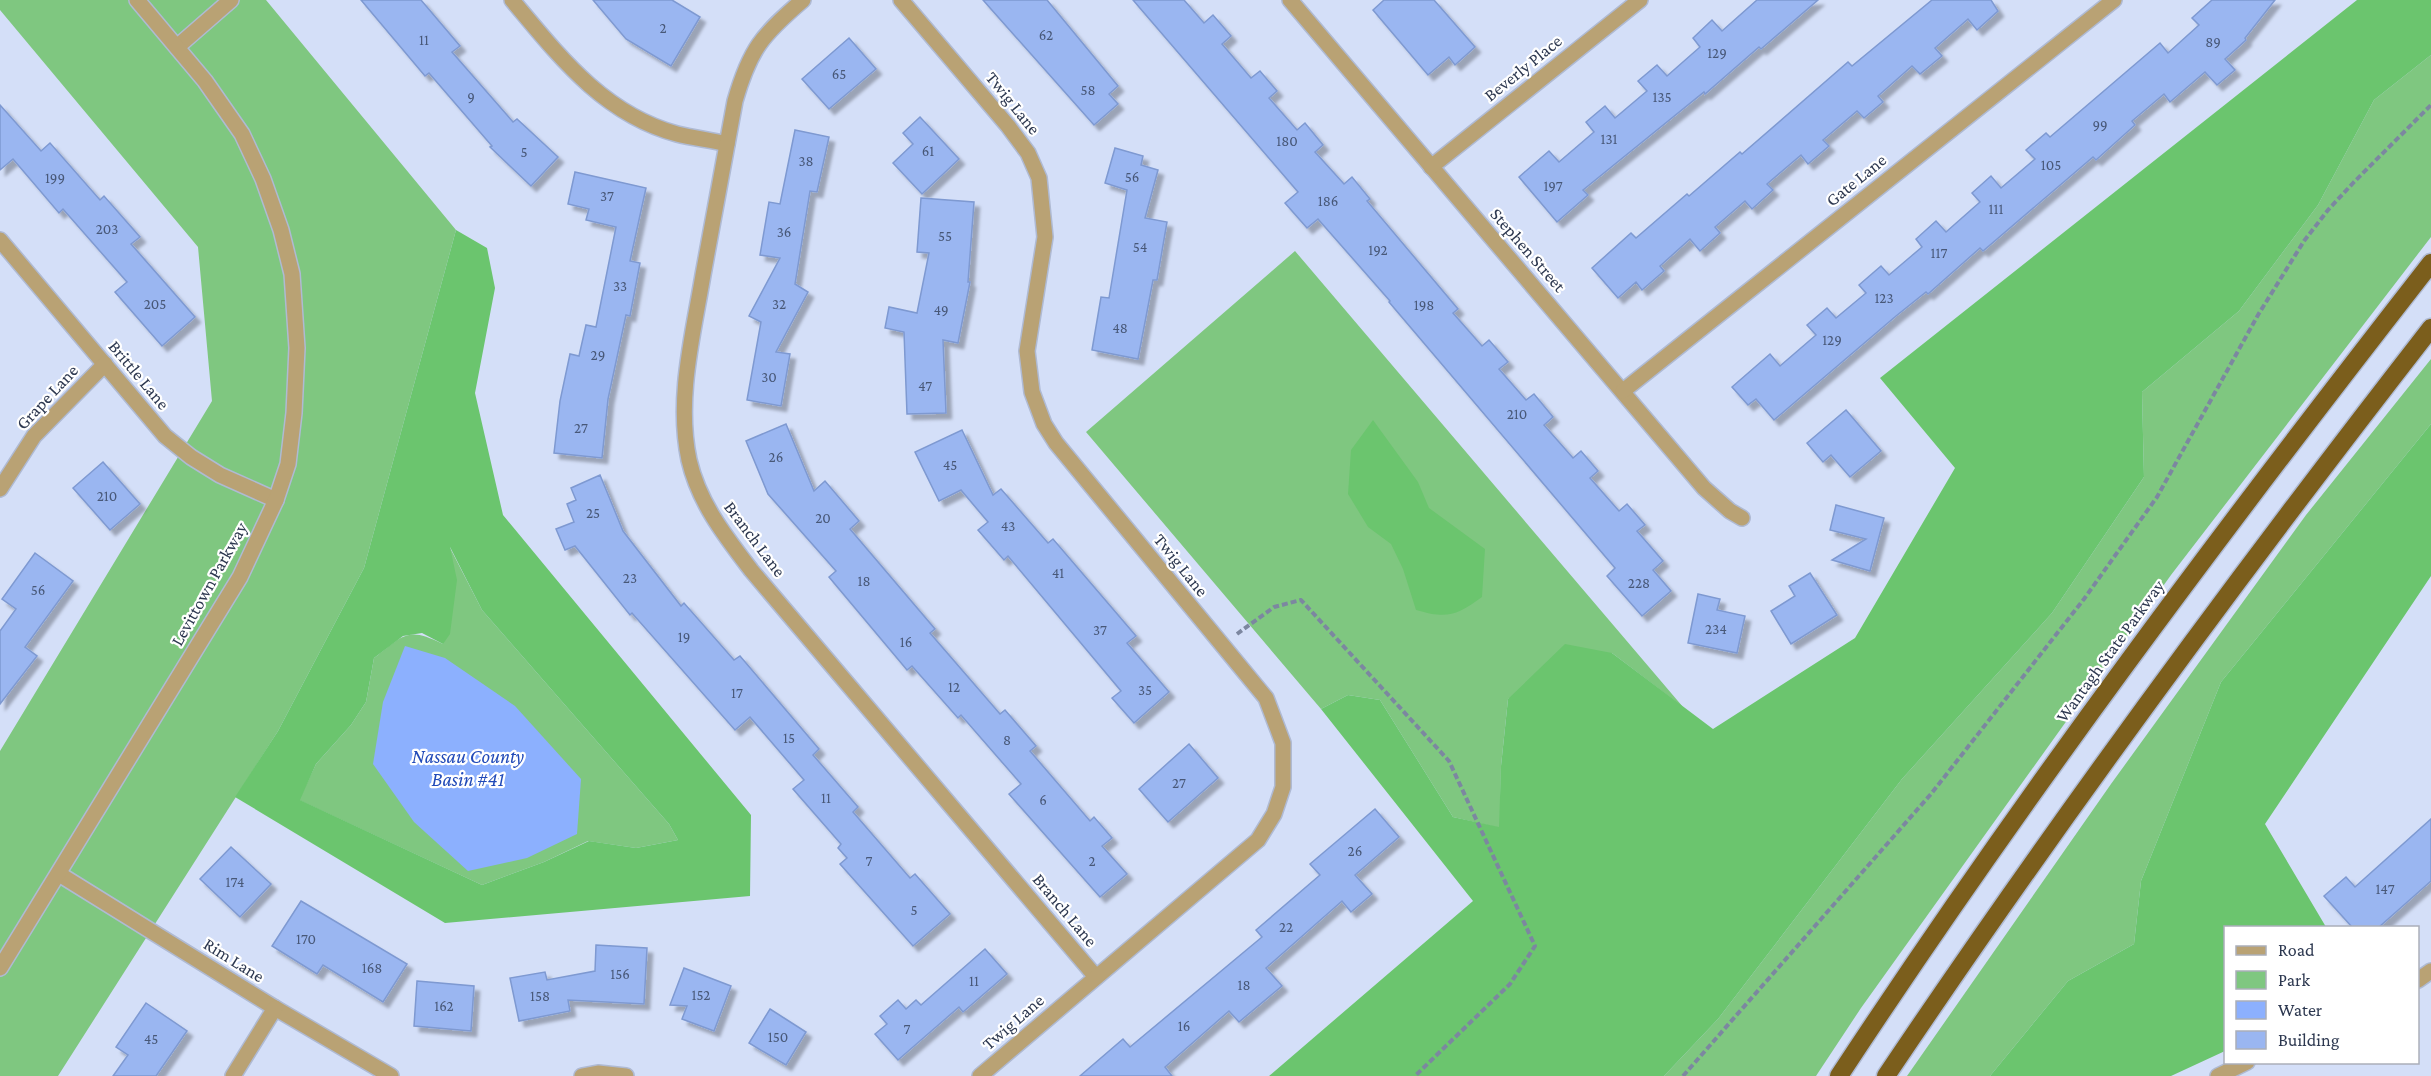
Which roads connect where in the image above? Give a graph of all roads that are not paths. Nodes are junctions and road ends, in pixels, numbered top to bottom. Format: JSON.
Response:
{"nodes":[{"id":1,"x":137,"y":0,"type":"edge"},
{"id":2,"x":231,"y":0,"type":"edge"},
{"id":3,"x":512,"y":0,"type":"edge"},
{"id":4,"x":802,"y":0,"type":"edge"},
{"id":5,"x":901,"y":0,"type":"edge"},
{"id":6,"x":1290,"y":0,"type":"edge"},
{"id":7,"x":1640,"y":0,"type":"edge"},
{"id":8,"x":2114,"y":0,"type":"edge"},
{"id":9,"x":177,"y":47,"type":"junction"},
{"id":10,"x":727,"y":144,"type":"junction"},
{"id":11,"x":1431,"y":167,"type":"junction"},
{"id":12,"x":0,"y":240,"type":"edge"},
{"id":13,"x":2431,"y":263,"type":"edge"},
{"id":14,"x":2431,"y":328,"type":"edge"},
{"id":15,"x":105,"y":364,"type":"junction"},
{"id":16,"x":1623,"y":391,"type":"junction"},
{"id":17,"x":0,"y":489,"type":"edge"},
{"id":18,"x":276,"y":500,"type":"junction"},
{"id":19,"x":1742,"y":518,"type":"dead end"},
{"id":20,"x":59,"y":874,"type":"junction"},
{"id":21,"x":0,"y":968,"type":"edge"},
{"id":22,"x":1096,"y":977,"type":"junction"},
{"id":23,"x":275,"y":1008,"type":"junction"},
{"id":24,"x":2243,"y":1064,"type":"edge"},
{"id":25,"x":233,"y":1076,"type":"edge"},
{"id":26,"x":391,"y":1076,"type":"edge"},
{"id":27,"x":582,"y":1076,"type":"edge"},
{"id":28,"x":626,"y":1076,"type":"edge"},
{"id":29,"x":980,"y":1076,"type":"edge"},
{"id":30,"x":1839,"y":1076,"type":"edge"},
{"id":31,"x":1886,"y":1076,"type":"edge"},
{"id":32,"x":2218,"y":1076,"type":"edge"}],
"edges":[{"from":1,"to":9,"type":"street","name":"Levittown Parkway"},
{"from":2,"to":9,"type":"street"},
{"from":3,"to":10,"type":"street"},
{"from":4,"to":10,"type":"street","name":"Branch Lane"},
{"from":5,"to":22,"type":"street","name":"Twig Lane"},
{"from":6,"to":11,"type":"street","name":"Stephen Street"},
{"from":7,"to":11,"type":"street","name":"Beverly Place"},
{"from":8,"to":16,"type":"street","name":"Gate Lane"},
{"from":9,"to":18,"type":"street","name":"Levittown Parkway"},
{"from":10,"to":22,"type":"street","name":"Branch Lane"},
{"from":11,"to":16,"type":"street","name":"Stephen Street"},
{"from":12,"to":15,"type":"street","name":"Brittle Lane"},
{"from":13,"to":30,"type":"highway","name":"Wantagh State Parkway"},
{"from":14,"to":31,"type":"highway"},
{"from":15,"to":17,"type":"street","name":"Grape Lane"},
{"from":15,"to":18,"type":"street","name":"Brittle Lane"},
{"from":16,"to":19,"type":"street","name":"Stephen Street"},
{"from":18,"to":20,"type":"street","name":"Levittown Parkway"},
{"from":20,"to":21,"type":"street","name":"Levittown Parkway"},
{"from":20,"to":23,"type":"street","name":"Rim Lane"},
{"from":22,"to":29,"type":"street","name":"Twig Lane"},
{"from":23,"to":25,"type":"street"},
{"from":23,"to":26,"type":"street","name":"Rim Lane"},
{"from":24,"to":32,"type":"street"},
{"from":27,"to":28,"type":"street"}]}
